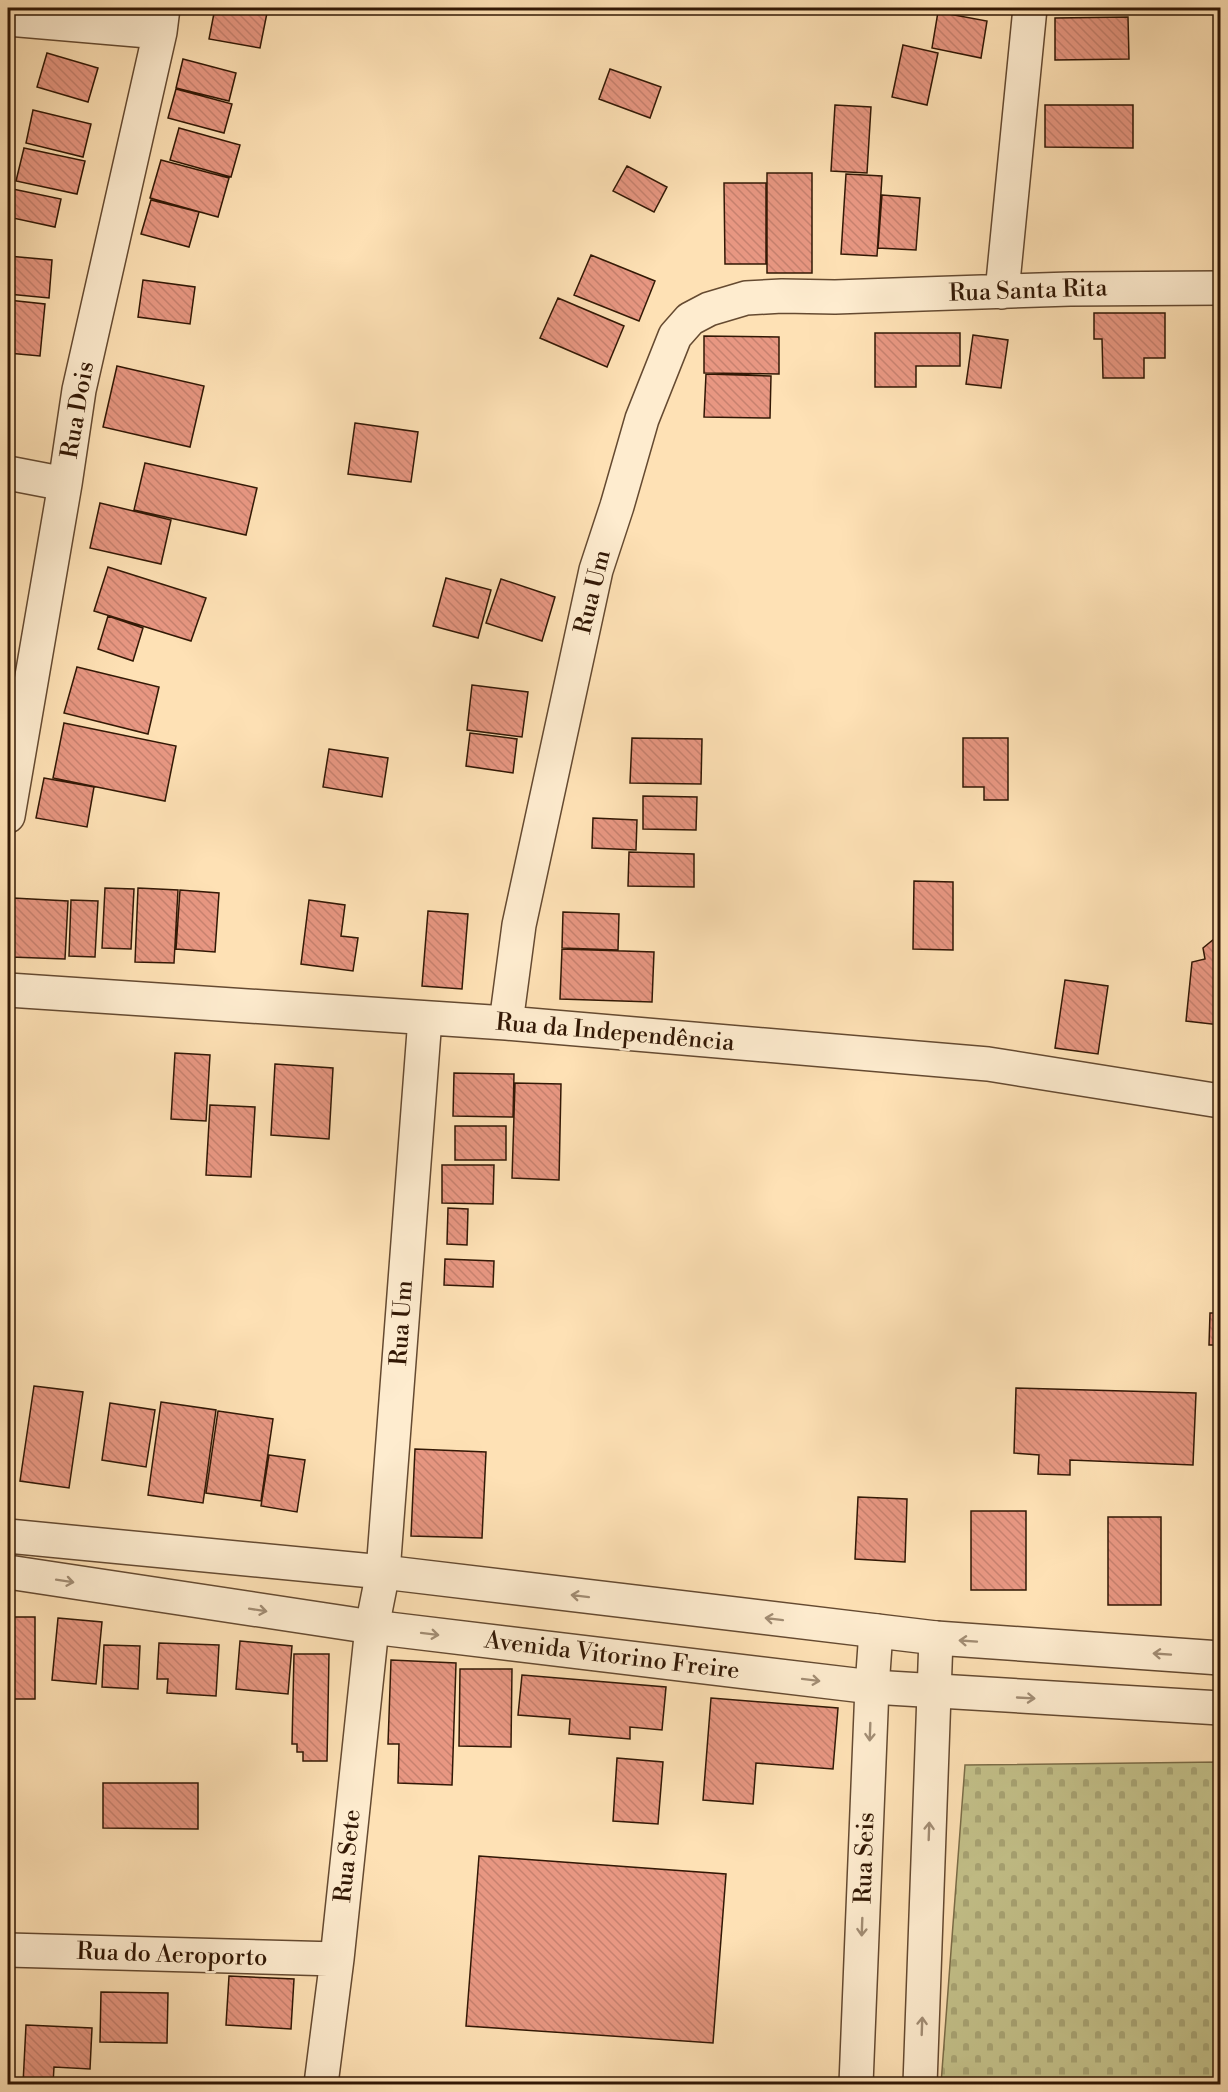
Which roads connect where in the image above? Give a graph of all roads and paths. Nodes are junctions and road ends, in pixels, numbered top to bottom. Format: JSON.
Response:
{"nodes":[{"id":1,"x":1030,"y":8,"type":"edge"},
{"id":2,"x":8,"y":19,"type":"edge"},
{"id":3,"x":162,"y":20,"type":"edge"},
{"id":4,"x":1221,"y":288,"type":"edge"},
{"id":5,"x":1002,"y":292,"type":"junction"},
{"id":6,"x":835,"y":297,"type":"joint"},
{"id":7,"x":8,"y":473,"type":"edge"},
{"id":8,"x":65,"y":484,"type":"junction"},
{"id":9,"x":8,"y":816,"type":"edge"},
{"id":10,"x":8,"y":990,"type":"edge"},
{"id":11,"x":425,"y":1018,"type":"junction"},
{"id":12,"x":506,"y":1023,"type":"junction"},
{"id":13,"x":1221,"y":1101,"type":"edge"},
{"id":14,"x":8,"y":1536,"type":"edge"},
{"id":15,"x":8,"y":1572,"type":"edge"},
{"id":16,"x":383,"y":1572,"type":"junction"},
{"id":17,"x":372,"y":1627,"type":"junction"},
{"id":18,"x":876,"y":1631,"type":"junction"},
{"id":19,"x":936,"y":1638,"type":"junction"},
{"id":20,"x":1221,"y":1658,"type":"edge"},
{"id":21,"x":872,"y":1688,"type":"junction"},
{"id":22,"x":933,"y":1692,"type":"junction"},
{"id":23,"x":1221,"y":1708,"type":"edge"},
{"id":24,"x":8,"y":1950,"type":"edge"},
{"id":25,"x":337,"y":1959,"type":"junction"},
{"id":26,"x":321,"y":2085,"type":"edge"},
{"id":27,"x":856,"y":2085,"type":"edge"},
{"id":28,"x":920,"y":2085,"type":"edge"}],
"edges":[{"from":1,"to":5,"type":"street"},
{"from":2,"to":3,"type":"street"},
{"from":3,"to":8,"type":"street","name":"Rua Dois"},
{"from":4,"to":5,"type":"street","name":"Rua Santa Rita"},
{"from":5,"to":6,"type":"street","name":"Rua Santa Rita"},
{"from":6,"to":12,"type":"street","name":"Rua Um"},
{"from":7,"to":8,"type":"street"},
{"from":8,"to":9,"type":"street","name":"Rua Dois"},
{"from":10,"to":11,"type":"street","name":"Rua da Independência"},
{"from":11,"to":12,"type":"street","name":"Rua da Independência"},
{"from":11,"to":16,"type":"street","name":"Rua Um"},
{"from":12,"to":13,"type":"street","name":"Rua da Independência"},
{"from":14,"to":16,"type":"street"},
{"from":15,"to":17,"type":"street","name":"Avenida Vitorino Freire","one_way":true},
{"from":16,"to":17,"type":"street","name":"Rua Um"},
{"from":18,"to":16,"type":"street","one_way":true},
{"from":17,"to":21,"type":"street","name":"Avenida Vitorino Freire","one_way":true},
{"from":17,"to":25,"type":"street","name":"Rua Sete"},
{"from":18,"to":19,"type":"street"},
{"from":18,"to":21,"type":"street","name":"Rua Seis"},
{"from":20,"to":19,"type":"street","one_way":true},
{"from":19,"to":22,"type":"street"},
{"from":21,"to":22,"type":"street","name":"Avenida Vitorino Freire"},
{"from":21,"to":27,"type":"street","name":"Rua Seis","one_way":true},
{"from":22,"to":23,"type":"street","name":"Avenida Vitorino Freire","one_way":true},
{"from":28,"to":22,"type":"street","one_way":true},
{"from":24,"to":25,"type":"street","name":"Rua do Aeroporto"},
{"from":25,"to":26,"type":"street","name":"Rua Sete"}]}
